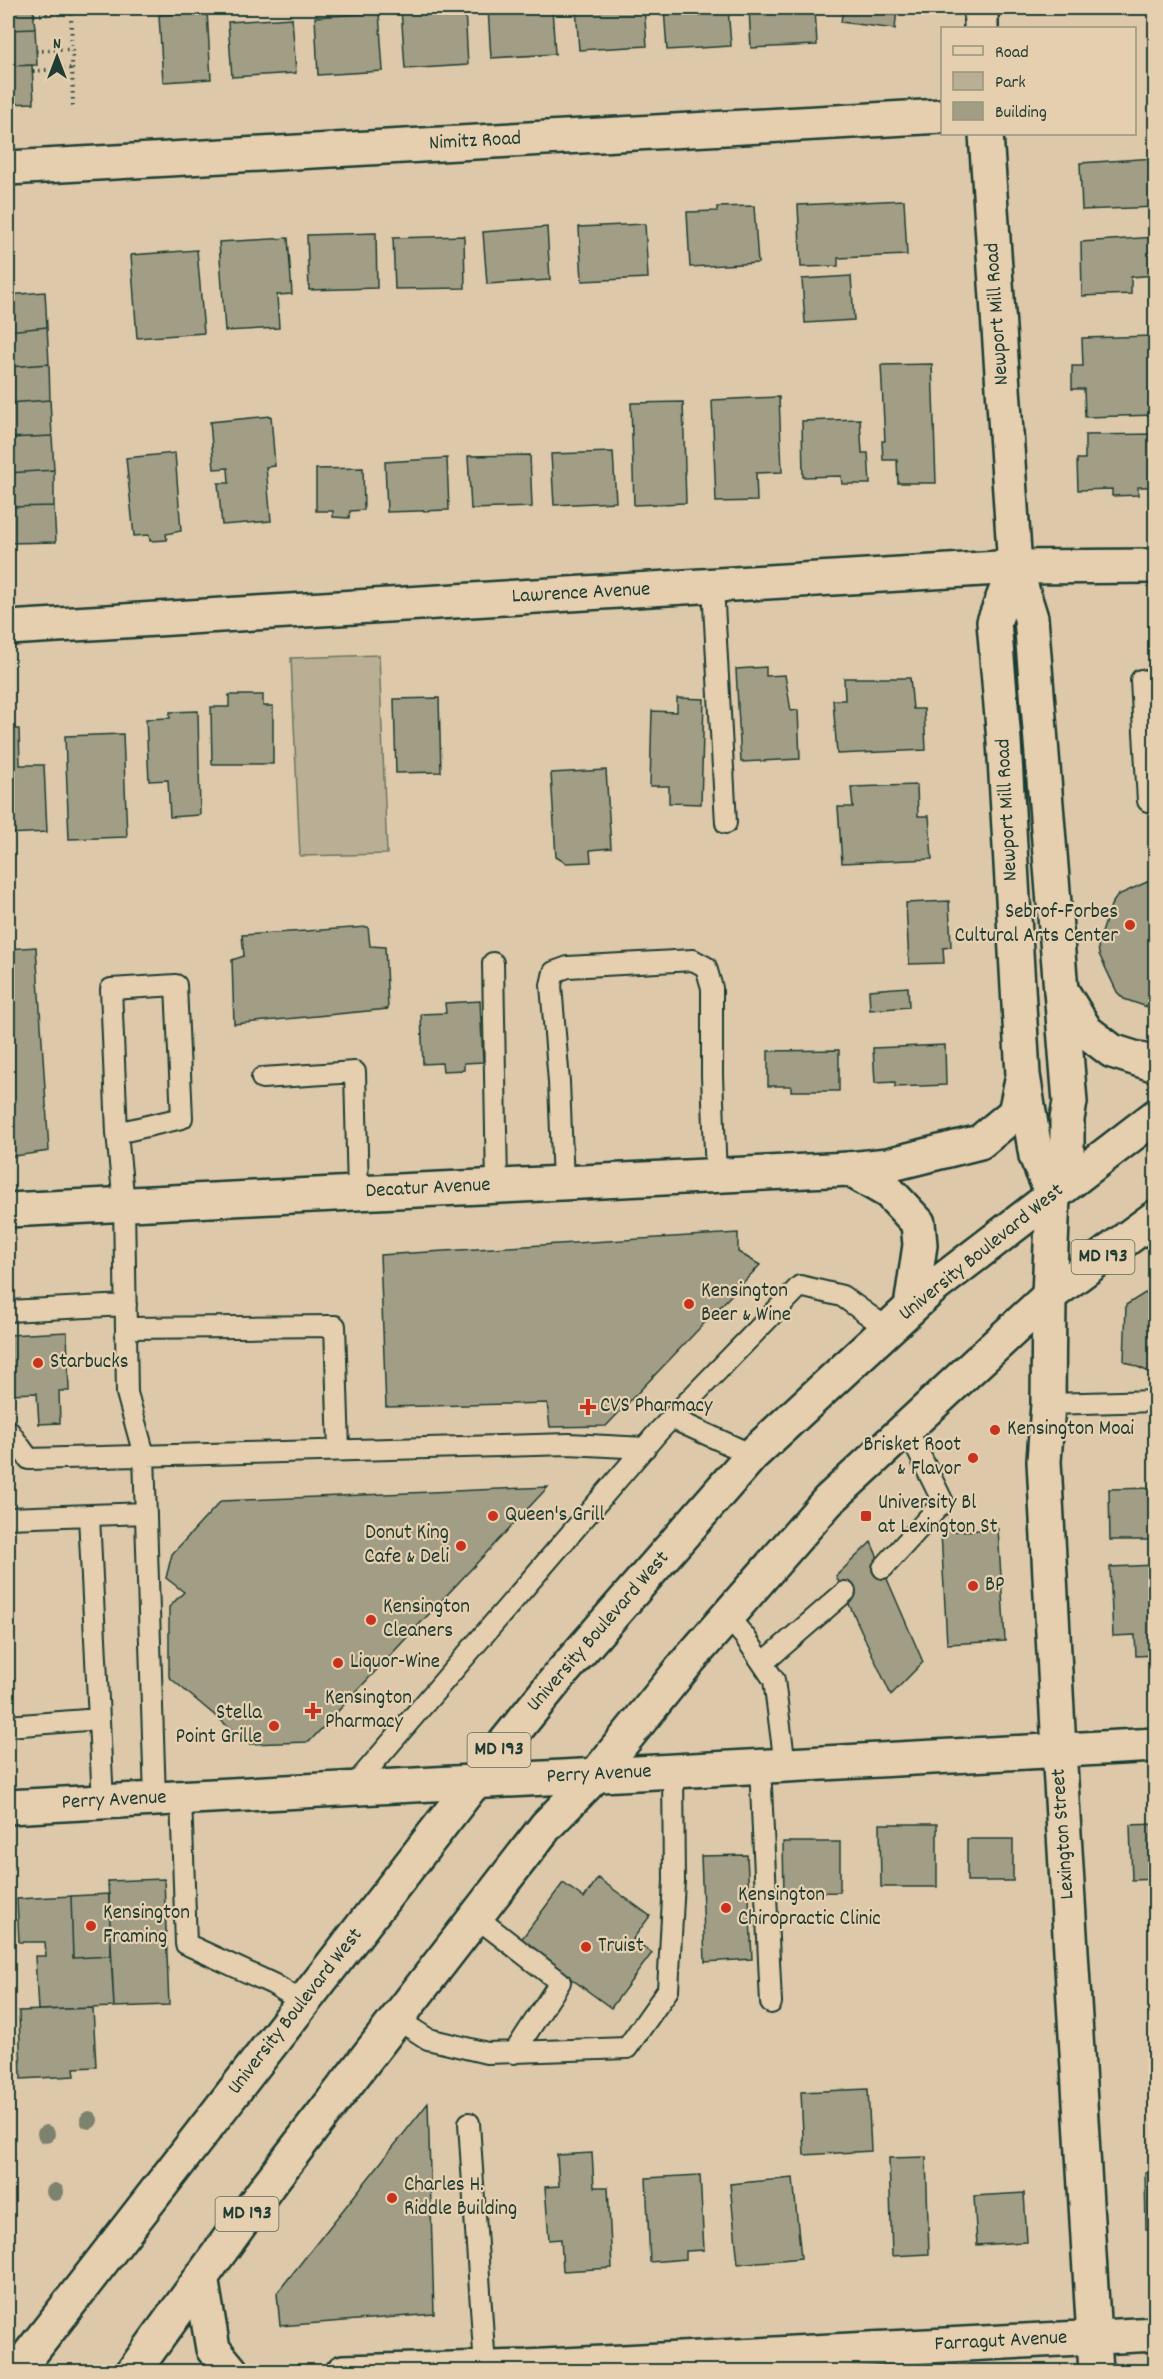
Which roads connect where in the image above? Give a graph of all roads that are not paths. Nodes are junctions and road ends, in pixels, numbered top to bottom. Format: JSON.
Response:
{"nodes":[{"id":1,"x":981,"y":8,"type":"edge"},
{"id":2,"x":981,"y":27,"type":"edge"},
{"id":3,"x":941,"y":116,"type":"edge"},
{"id":4,"x":986,"y":135,"type":"edge"},
{"id":5,"x":8,"y":168,"type":"edge"},
{"id":6,"x":1155,"y":566,"type":"edge"},
{"id":7,"x":1016,"y":567,"type":"junction"},
{"id":8,"x":713,"y":586,"type":"junction"},
{"id":9,"x":8,"y":628,"type":"edge"},
{"id":10,"x":1141,"y":680,"type":"dead end"},
{"id":11,"x":1155,"y":802,"type":"edge"},
{"id":12,"x":726,"y":823,"type":"dead end"},
{"id":13,"x":493,"y":963,"type":"dead end"},
{"id":14,"x":1061,"y":990,"type":"junction"},
{"id":15,"x":1155,"y":1065,"type":"edge"},
{"id":16,"x":1023,"y":1075,"type":"junction"},
{"id":17,"x":262,"y":1077,"type":"dead end"},
{"id":18,"x":1155,"y":1116,"type":"edge"},
{"id":19,"x":117,"y":1133,"type":"junction"},
{"id":20,"x":849,"y":1169,"type":"junction"},
{"id":21,"x":716,"y":1176,"type":"junction"},
{"id":22,"x":563,"y":1183,"type":"junction"},
{"id":23,"x":497,"y":1186,"type":"junction"},
{"id":24,"x":358,"y":1193,"type":"junction"},
{"id":25,"x":1053,"y":1196,"type":"junction"},
{"id":26,"x":124,"y":1204,"type":"junction"},
{"id":27,"x":8,"y":1210,"type":"edge"},
{"id":28,"x":1155,"y":1217,"type":"edge"},
{"id":29,"x":1049,"y":1296,"type":"junction"},
{"id":30,"x":126,"y":1305,"type":"junction"},
{"id":31,"x":911,"y":1307,"type":"junction"},
{"id":32,"x":8,"y":1311,"type":"edge"},
{"id":33,"x":126,"y":1328,"type":"junction"},
{"id":34,"x":888,"y":1329,"type":"junction"},
{"id":35,"x":1155,"y":1401,"type":"edge"},
{"id":36,"x":1048,"y":1404,"type":"junction"},
{"id":37,"x":671,"y":1418,"type":"junction"},
{"id":38,"x":906,"y":1427,"type":"junction"},
{"id":39,"x":8,"y":1430,"type":"edge"},
{"id":40,"x":645,"y":1448,"type":"junction"},
{"id":41,"x":339,"y":1450,"type":"junction"},
{"id":42,"x":144,"y":1455,"type":"junction"},
{"id":43,"x":752,"y":1455,"type":"junction"},
{"id":44,"x":146,"y":1513,"type":"junction"},
{"id":45,"x":89,"y":1516,"type":"junction"},
{"id":46,"x":8,"y":1518,"type":"edge"},
{"id":47,"x":883,"y":1568,"type":"dead end"},
{"id":48,"x":845,"y":1592,"type":"dead end"},
{"id":49,"x":727,"y":1616,"type":"junction"},
{"id":50,"x":763,"y":1663,"type":"junction"},
{"id":51,"x":99,"y":1719,"type":"junction"},
{"id":52,"x":8,"y":1726,"type":"edge"},
{"id":53,"x":1155,"y":1745,"type":"edge"},
{"id":54,"x":1059,"y":1749,"type":"junction"},
{"id":55,"x":773,"y":1766,"type":"junction"},
{"id":56,"x":673,"y":1771,"type":"junction"},
{"id":57,"x":595,"y":1776,"type":"junction"},
{"id":58,"x":474,"y":1781,"type":"junction"},
{"id":59,"x":352,"y":1788,"type":"junction"},
{"id":60,"x":168,"y":1798,"type":"junction"},
{"id":61,"x":103,"y":1802,"type":"junction"},
{"id":62,"x":8,"y":1807,"type":"edge"},
{"id":63,"x":476,"y":1917,"type":"junction"},
{"id":64,"x":304,"y":2003,"type":"junction"},
{"id":65,"x":771,"y":2003,"type":"dead end"},
{"id":66,"x":397,"y":2019,"type":"junction"},
{"id":67,"x":514,"y":2053,"type":"junction"},
{"id":68,"x":469,"y":2123,"type":"dead end"},
{"id":69,"x":201,"y":2277,"type":"junction"},
{"id":70,"x":1155,"y":2334,"type":"edge"},
{"id":71,"x":1095,"y":2337,"type":"junction"},
{"id":72,"x":485,"y":2368,"type":"junction"},
{"id":73,"x":16,"y":2372,"type":"edge"},
{"id":74,"x":133,"y":2372,"type":"edge"},
{"id":75,"x":232,"y":2372,"type":"edge"},
{"id":76,"x":343,"y":2372,"type":"edge"},
{"id":77,"x":1096,"y":2372,"type":"edge"}],
"edges":[{"from":1,"to":2,"type":"street"},
{"from":3,"to":5,"type":"street","name":"Nimitz Road"},
{"from":4,"to":7,"type":"street","name":"Newport Mill Road"},
{"from":6,"to":7,"type":"street","name":"Lawrence Avenue"},
{"from":7,"to":8,"type":"street","name":"Lawrence Avenue"},
{"from":7,"to":14,"type":"street","name":"Newport Mill Road"},
{"from":7,"to":16,"type":"street","name":"Newport Mill Road"},
{"from":8,"to":9,"type":"street","name":"Lawrence Avenue"},
{"from":8,"to":12,"type":"lane"},
{"from":10,"to":11,"type":"lane"},
{"from":13,"to":23,"type":"lane"},
{"from":14,"to":15,"type":"street"},
{"from":14,"to":25,"type":"street","name":"Newport Mill Road"},
{"from":16,"to":20,"type":"street","name":"Decatur Avenue"},
{"from":16,"to":25,"type":"street","name":"Newport Mill Road"},
{"from":17,"to":24,"type":"lane"},
{"from":18,"to":25,"type":"street","name":"University Boulevard West","number":"MD 193"},
{"from":19,"to":19,"type":"lane"},
{"from":19,"to":26,"type":"lane"},
{"from":20,"to":21,"type":"street","name":"Decatur Avenue"},
{"from":20,"to":31,"type":"street"},
{"from":21,"to":22,"type":"street","name":"Decatur Avenue"},
{"from":21,"to":22,"type":"lane"},
{"from":22,"to":23,"type":"street","name":"Decatur Avenue"},
{"from":23,"to":24,"type":"street","name":"Decatur Avenue"},
{"from":24,"to":26,"type":"street","name":"Decatur Avenue"},
{"from":25,"to":29,"type":"street","name":"Newport Mill Road"},
{"from":25,"to":31,"type":"street","name":"University Boulevard West","number":"MD 193"},
{"from":26,"to":27,"type":"street","name":"Decatur Avenue"},
{"from":26,"to":30,"type":"lane"},
{"from":28,"to":29,"type":"street","number":"MD 193"},
{"from":29,"to":36,"type":"street","name":"Lexington Street"},
{"from":29,"to":38,"type":"street","number":"MD 193"},
{"from":30,"to":32,"type":"lane"},
{"from":30,"to":33,"type":"lane"},
{"from":31,"to":34,"type":"street","name":"University Boulevard West","number":"MD 193"},
{"from":33,"to":41,"type":"lane"},
{"from":33,"to":42,"type":"lane"},
{"from":34,"to":37,"type":"lane"},
{"from":34,"to":43,"type":"street","name":"University Boulevard West","number":"MD 193"},
{"from":35,"to":36,"type":"lane"},
{"from":36,"to":54,"type":"street","name":"Lexington Street"},
{"from":37,"to":40,"type":"lane"},
{"from":37,"to":43,"type":"lane"},
{"from":38,"to":47,"type":"lane"},
{"from":38,"to":49,"type":"street","number":"MD 193"},
{"from":39,"to":42,"type":"lane"},
{"from":40,"to":41,"type":"lane"},
{"from":40,"to":59,"type":"lane"},
{"from":41,"to":42,"type":"lane"},
{"from":42,"to":44,"type":"lane"},
{"from":43,"to":58,"type":"street","name":"University Boulevard West","number":"MD 193"},
{"from":44,"to":45,"type":"lane"},
{"from":44,"to":60,"type":"lane"},
{"from":45,"to":46,"type":"lane"},
{"from":45,"to":51,"type":"lane"},
{"from":48,"to":50,"type":"lane"},
{"from":49,"to":50,"type":"lane"},
{"from":49,"to":57,"type":"street","number":"MD 193"},
{"from":50,"to":55,"type":"lane"},
{"from":51,"to":52,"type":"lane"},
{"from":51,"to":61,"type":"lane"},
{"from":53,"to":54,"type":"street","name":"Perry Avenue"},
{"from":54,"to":55,"type":"street","name":"Perry Avenue"},
{"from":54,"to":71,"type":"street","name":"Lexington Street"},
{"from":55,"to":56,"type":"street","name":"Perry Avenue"},
{"from":55,"to":65,"type":"lane"},
{"from":56,"to":57,"type":"street","name":"Perry Avenue"},
{"from":56,"to":67,"type":"lane"},
{"from":57,"to":58,"type":"street","name":"Perry Avenue"},
{"from":57,"to":63,"type":"street","number":"MD 193"},
{"from":58,"to":59,"type":"street","name":"Perry Avenue"},
{"from":58,"to":64,"type":"street","name":"University Boulevard West","number":"MD 193"},
{"from":59,"to":60,"type":"street","name":"Perry Avenue"},
{"from":60,"to":61,"type":"street","name":"Perry Avenue"},
{"from":60,"to":64,"type":"lane"},
{"from":61,"to":62,"type":"street","name":"Perry Avenue"},
{"from":63,"to":66,"type":"street","number":"MD 193"},
{"from":63,"to":67,"type":"lane"},
{"from":64,"to":73,"type":"street","name":"University Boulevard West","number":"MD 193"},
{"from":66,"to":67,"type":"lane"},
{"from":66,"to":69,"type":"street","number":"MD 193"},
{"from":68,"to":72,"type":"lane"},
{"from":69,"to":74,"type":"street","number":"MD 193"},
{"from":69,"to":75,"type":"street"},
{"from":70,"to":71,"type":"street","name":"Farragut Avenue"},
{"from":71,"to":72,"type":"street","name":"Farragut Avenue"},
{"from":71,"to":77,"type":"street","name":"Lexington Street"},
{"from":72,"to":76,"type":"street","name":"Farragut Avenue"}]}
